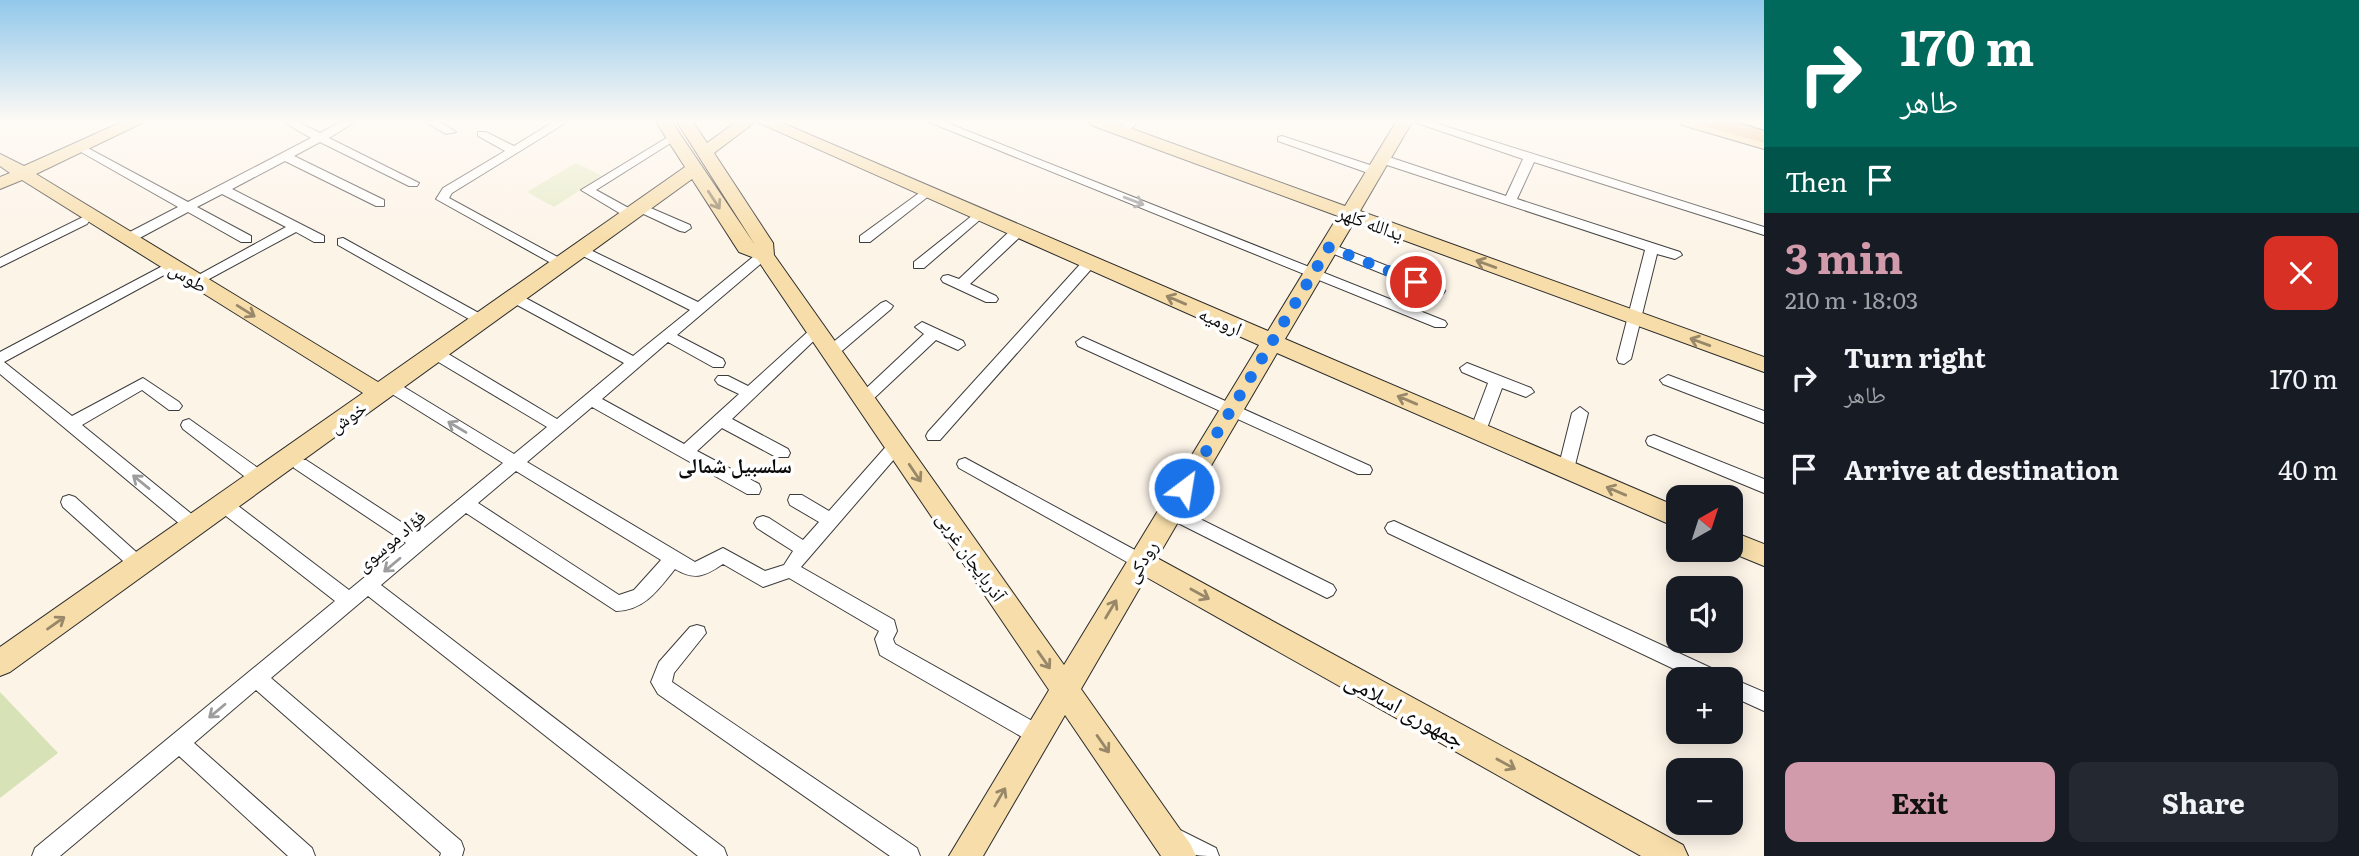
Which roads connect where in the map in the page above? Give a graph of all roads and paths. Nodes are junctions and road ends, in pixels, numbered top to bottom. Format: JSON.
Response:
{"nodes":[{"id":1,"x":5,"y":162,"type":"edge"},
{"id":2,"x":50,"y":162,"type":"edge"},
{"id":3,"x":106,"y":162,"type":"edge"},
{"id":4,"x":274,"y":162,"type":"edge"},
{"id":5,"x":297,"y":162,"type":"edge"},
{"id":6,"x":369,"y":162,"type":"edge"},
{"id":7,"x":496,"y":162,"type":"edge"},
{"id":8,"x":625,"y":162,"type":"edge"},
{"id":9,"x":697,"y":162,"type":"edge"},
{"id":10,"x":701,"y":162,"type":"edge"},
{"id":11,"x":857,"y":162,"type":"edge"},
{"id":12,"x":1035,"y":162,"type":"edge"},
{"id":13,"x":1216,"y":162,"type":"edge"},
{"id":14,"x":1367,"y":162,"type":"edge"},
{"id":15,"x":1380,"y":162,"type":"edge"},
{"id":16,"x":1528,"y":162,"type":"edge"},
{"id":17,"x":1546,"y":162,"type":"edge"},
{"id":18,"x":1378,"y":165,"type":"junction"},
{"id":19,"x":24,"y":174,"type":"junction"},
{"id":20,"x":413,"y":183,"type":"dead end"},
{"id":21,"x":0,"y":184,"type":"edge"},
{"id":22,"x":222,"y":189,"type":"junction"},
{"id":23,"x":926,"y":192,"type":"junction"},
{"id":24,"x":1510,"y":201,"type":"junction"},
{"id":25,"x":380,"y":203,"type":"dead end"},
{"id":26,"x":189,"y":207,"type":"junction"},
{"id":27,"x":635,"y":210,"type":"junction"},
{"id":28,"x":1348,"y":214,"type":"junction"},
{"id":29,"x":978,"y":215,"type":"junction"},
{"id":30,"x":83,"y":221,"type":"dead end"},
{"id":31,"x":295,"y":227,"type":"junction"},
{"id":32,"x":685,"y":228,"type":"dead end"},
{"id":33,"x":1764,"y":231,"type":"edge"},
{"id":34,"x":1017,"y":232,"type":"junction"},
{"id":35,"x":129,"y":238,"type":"junction"},
{"id":36,"x":246,"y":239,"type":"dead end"},
{"id":37,"x":319,"y":239,"type":"dead end"},
{"id":38,"x":865,"y":239,"type":"dead end"},
{"id":39,"x":344,"y":242,"type":"dead end"},
{"id":40,"x":1329,"y":247,"type":"junction"},
{"id":41,"x":1652,"y":247,"type":"junction"},
{"id":42,"x":580,"y":249,"type":"junction"},
{"id":43,"x":764,"y":255,"type":"junction"},
{"id":44,"x":1675,"y":255,"type":"dead end"},
{"id":45,"x":0,"y":263,"type":"edge"},
{"id":46,"x":1089,"y":263,"type":"junction"},
{"id":47,"x":559,"y":264,"type":"junction"},
{"id":48,"x":172,"y":265,"type":"junction"},
{"id":49,"x":919,"y":265,"type":"dead end"},
{"id":50,"x":1314,"y":272,"type":"junction"},
{"id":51,"x":198,"y":281,"type":"junction"},
{"id":52,"x":1438,"y":291,"type":"dead end"},
{"id":53,"x":513,"y":297,"type":"junction"},
{"id":54,"x":991,"y":299,"type":"dead end"},
{"id":55,"x":886,"y":307,"type":"dead end"},
{"id":56,"x":700,"y":309,"type":"junction"},
{"id":57,"x":1634,"y":318,"type":"junction"},
{"id":58,"x":481,"y":320,"type":"junction"},
{"id":59,"x":1440,"y":324,"type":"dead end"},
{"id":60,"x":817,"y":331,"type":"junction"},
{"id":61,"x":668,"y":336,"type":"junction"},
{"id":62,"x":1083,"y":342,"type":"dead end"},
{"id":63,"x":1272,"y":342,"type":"junction"},
{"id":64,"x":958,"y":345,"type":"dead end"},
{"id":65,"x":831,"y":352,"type":"junction"},
{"id":66,"x":435,"y":353,"type":"junction"},
{"id":67,"x":0,"y":358,"type":"edge"},
{"id":68,"x":1624,"y":359,"type":"dead end"},
{"id":69,"x":718,"y":362,"type":"dead end"},
{"id":70,"x":635,"y":363,"type":"junction"},
{"id":71,"x":1764,"y":365,"type":"edge"},
{"id":72,"x":1467,"y":368,"type":"dead end"},
{"id":73,"x":3,"y":372,"type":"edge"},
{"id":74,"x":723,"y":380,"type":"dead end"},
{"id":75,"x":1497,"y":380,"type":"junction"},
{"id":76,"x":1668,"y":380,"type":"dead end"},
{"id":77,"x":384,"y":389,"type":"junction"},
{"id":78,"x":750,"y":393,"type":"junction"},
{"id":79,"x":1526,"y":393,"type":"dead end"},
{"id":80,"x":864,"y":399,"type":"junction"},
{"id":81,"x":591,"y":400,"type":"junction"},
{"id":82,"x":174,"y":406,"type":"dead end"},
{"id":83,"x":1231,"y":409,"type":"junction"},
{"id":84,"x":1580,"y":413,"type":"dead end"},
{"id":85,"x":1764,"y":417,"type":"edge"},
{"id":86,"x":720,"y":420,"type":"junction"},
{"id":87,"x":71,"y":424,"type":"junction"},
{"id":88,"x":189,"y":425,"type":"dead end"},
{"id":89,"x":559,"y":427,"type":"junction"},
{"id":90,"x":1478,"y":431,"type":"junction"},
{"id":91,"x":934,"y":436,"type":"dead end"},
{"id":92,"x":1654,"y":441,"type":"dead end"},
{"id":93,"x":896,"y":446,"type":"junction"},
{"id":94,"x":686,"y":452,"type":"junction"},
{"id":95,"x":782,"y":453,"type":"dead end"},
{"id":96,"x":515,"y":462,"type":"junction"},
{"id":97,"x":300,"y":464,"type":"dead end"},
{"id":98,"x":965,"y":464,"type":"dead end"},
{"id":99,"x":1566,"y":469,"type":"junction"},
{"id":100,"x":1364,"y":470,"type":"dead end"},
{"id":101,"x":259,"y":478,"type":"junction"},
{"id":102,"x":1764,"y":486,"type":"edge"},
{"id":103,"x":753,"y":489,"type":"dead end"},
{"id":104,"x":796,"y":500,"type":"dead end"},
{"id":105,"x":69,"y":502,"type":"dead end"},
{"id":106,"x":223,"y":504,"type":"junction"},
{"id":107,"x":466,"y":504,"type":"junction"},
{"id":108,"x":1170,"y":510,"type":"junction"},
{"id":109,"x":1666,"y":513,"type":"edge"},
{"id":110,"x":831,"y":520,"type":"junction"},
{"id":111,"x":763,"y":523,"type":"dead end"},
{"id":112,"x":193,"y":525,"type":"junction"},
{"id":113,"x":1395,"y":528,"type":"dead end"},
{"id":114,"x":419,"y":542,"type":"junction"},
{"id":115,"x":1743,"y":546,"type":"edge"},
{"id":116,"x":805,"y":550,"type":"junction"},
{"id":117,"x":1764,"y":555,"type":"edge"},
{"id":118,"x":673,"y":559,"type":"junction"},
{"id":119,"x":1140,"y":561,"type":"junction"},
{"id":120,"x":138,"y":565,"type":"junction"},
{"id":121,"x":791,"y":570,"type":"junction"},
{"id":122,"x":368,"y":586,"type":"junction"},
{"id":123,"x":1327,"y":590,"type":"dead end"},
{"id":124,"x":349,"y":601,"type":"junction"},
{"id":125,"x":697,"y":633,"type":"dead end"},
{"id":126,"x":0,"y":663,"type":"edge"},
{"id":127,"x":1689,"y":667,"type":"edge"},
{"id":128,"x":256,"y":678,"type":"junction"},
{"id":129,"x":1063,"y":688,"type":"junction"},
{"id":130,"x":1743,"y":692,"type":"edge"},
{"id":131,"x":1764,"y":702,"type":"edge"},
{"id":132,"x":1036,"y":734,"type":"junction"},
{"id":133,"x":179,"y":742,"type":"junction"},
{"id":134,"x":1173,"y":845,"type":"edge"},
{"id":135,"x":43,"y":856,"type":"edge"},
{"id":136,"x":304,"y":856,"type":"edge"},
{"id":137,"x":452,"y":856,"type":"edge"},
{"id":138,"x":716,"y":856,"type":"edge"},
{"id":139,"x":909,"y":856,"type":"edge"},
{"id":140,"x":965,"y":856,"type":"edge"},
{"id":141,"x":1208,"y":856,"type":"edge"},
{"id":142,"x":1672,"y":856,"type":"edge"}],
"edges":[{"from":1,"to":19,"type":"main road","name":"طوس"},
{"from":2,"to":19,"type":"main road"},
{"from":3,"to":26,"type":"street"},
{"from":4,"to":22,"type":"street"},
{"from":5,"to":25,"type":"street"},
{"from":6,"to":20,"type":"street"},
{"from":7,"to":47,"type":"street"},
{"from":8,"to":27,"type":"street"},
{"from":9,"to":27,"type":"main road","name":"خوش"},
{"from":10,"to":43,"type":"main road","name":"آذربایجان غربی","one_way":true},
{"from":11,"to":23,"type":"main road","name":"ارومیه"},
{"from":12,"to":50,"type":"street","one_way":true},
{"from":13,"to":28,"type":"main road","name":"یدالله کلهر"},
{"from":14,"to":18,"type":"street"},
{"from":15,"to":18,"type":"main road","name":"رودکی"},
{"from":16,"to":24,"type":"street"},
{"from":17,"to":33,"type":"street"},
{"from":18,"to":24,"type":"street"},
{"from":18,"to":28,"type":"main road","name":"رودکی"},
{"from":19,"to":21,"type":"main road"},
{"from":19,"to":35,"type":"main road","name":"طوس"},
{"from":22,"to":26,"type":"street"},
{"from":22,"to":31,"type":"street"},
{"from":23,"to":29,"type":"main road","name":"ارومیه"},
{"from":23,"to":38,"type":"street"},
{"from":24,"to":41,"type":"street"},
{"from":26,"to":35,"type":"street"},
{"from":26,"to":36,"type":"street"},
{"from":27,"to":32,"type":"street"},
{"from":27,"to":42,"type":"main road","name":"خوش"},
{"from":28,"to":40,"type":"main road","name":"رودکی"},
{"from":57,"to":28,"type":"main road","name":"یدالله کلهر","one_way":true},
{"from":29,"to":34,"type":"main road","name":"ارومیه"},
{"from":29,"to":49,"type":"street"},
{"from":30,"to":45,"type":"street"},
{"from":31,"to":37,"type":"street"},
{"from":31,"to":51,"type":"street"},
{"from":34,"to":46,"type":"main road","name":"ارومیه"},
{"from":34,"to":54,"type":"street"},
{"from":35,"to":48,"type":"main road","name":"طوس"},
{"from":39,"to":58,"type":"street"},
{"from":40,"to":50,"type":"main road","name":"رودکی"},
{"from":40,"to":52,"type":"street"},
{"from":41,"to":44,"type":"street"},
{"from":41,"to":57,"type":"street"},
{"from":42,"to":47,"type":"main road","name":"خوش"},
{"from":42,"to":56,"type":"street"},
{"from":43,"to":56,"type":"street","name":"فؤاد موسوی"},
{"from":43,"to":60,"type":"main road","name":"آذربایجان غربی"},
{"from":63,"to":46,"type":"main road","name":"ارومیه","one_way":true},
{"from":46,"to":91,"type":"street"},
{"from":47,"to":53,"type":"main road","name":"خوش"},
{"from":48,"to":51,"type":"main road","name":"طوس"},
{"from":48,"to":67,"type":"street"},
{"from":50,"to":59,"type":"street"},
{"from":50,"to":63,"type":"main road","name":"رودکی"},
{"from":51,"to":77,"type":"main road","name":"طوس","one_way":true},
{"from":53,"to":58,"type":"main road","name":"خوش"},
{"from":53,"to":70,"type":"street"},
{"from":55,"to":65,"type":"street"},
{"from":56,"to":61,"type":"street","name":"فؤاد موسوی"},
{"from":57,"to":68,"type":"street"},
{"from":71,"to":57,"type":"main road","name":"یدالله کلهر","one_way":true},
{"from":58,"to":66,"type":"main road","name":"خوش"},
{"from":60,"to":65,"type":"main road","name":"آذربایجان غربی"},
{"from":60,"to":78,"type":"street"},
{"from":61,"to":69,"type":"street"},
{"from":61,"to":70,"type":"street","name":"فؤاد موسوی"},
{"from":62,"to":83,"type":"street"},
{"from":63,"to":83,"type":"main road","name":"رودکی"},
{"from":90,"to":63,"type":"main road","name":"ارومیه","one_way":true},
{"from":64,"to":80,"type":"street"},
{"from":65,"to":80,"type":"main road","name":"آذربایجان غربی"},
{"from":66,"to":77,"type":"main road","name":"خوش"},
{"from":66,"to":89,"type":"street"},
{"from":70,"to":81,"type":"street","name":"فؤاد موسوی"},
{"from":72,"to":75,"type":"street"},
{"from":73,"to":87,"type":"street"},
{"from":74,"to":78,"type":"street"},
{"from":75,"to":79,"type":"street"},
{"from":75,"to":90,"type":"street"},
{"from":76,"to":85,"type":"street"},
{"from":96,"to":77,"type":"street","one_way":true},
{"from":77,"to":101,"type":"main road","name":"خوش"},
{"from":78,"to":86,"type":"street"},
{"from":80,"to":93,"type":"main road","name":"آذربایجان غربی"},
{"from":81,"to":89,"type":"street","name":"فؤاد موسوی"},
{"from":81,"to":94,"type":"street"},
{"from":82,"to":87,"type":"street"},
{"from":83,"to":100,"type":"street"},
{"from":83,"to":108,"type":"main road","name":"رودکی"},
{"from":84,"to":99,"type":"street"},
{"from":86,"to":94,"type":"street"},
{"from":86,"to":95,"type":"street"},
{"from":112,"to":87,"type":"street","one_way":true},
{"from":88,"to":101,"type":"street"},
{"from":89,"to":96,"type":"street","name":"فؤاد موسوی"},
{"from":90,"to":99,"type":"main road","name":"ارومیه"},
{"from":92,"to":102,"type":"street"},
{"from":93,"to":110,"type":"street"},
{"from":93,"to":129,"type":"main road","name":"آذربایجان غربی","one_way":true},
{"from":94,"to":103,"type":"street"},
{"from":96,"to":107,"type":"street","name":"فؤاد موسوی"},
{"from":96,"to":118,"type":"street"},
{"from":97,"to":114,"type":"street"},
{"from":98,"to":119,"type":"street"},
{"from":109,"to":99,"type":"main road","name":"ارومیه","one_way":true},
{"from":101,"to":106,"type":"main road","name":"خوش"},
{"from":104,"to":110,"type":"street"},
{"from":105,"to":120,"type":"street"},
{"from":106,"to":112,"type":"main road","name":"خوش"},
{"from":106,"to":124,"type":"street"},
{"from":107,"to":114,"type":"street","name":"فؤاد موسوی"},
{"from":107,"to":118,"type":"street"},
{"from":108,"to":119,"type":"main road","name":"رودکی"},
{"from":108,"to":123,"type":"street"},
{"from":110,"to":116,"type":"street"},
{"from":111,"to":116,"type":"street"},
{"from":112,"to":120,"type":"main road","name":"خوش"},
{"from":113,"to":127,"type":"street"},
{"from":114,"to":122,"type":"street","name":"فؤاد موسوی","one_way":true},
{"from":115,"to":117,"type":"main road"},
{"from":116,"to":121,"type":"street"},
{"from":118,"to":121,"type":"street"},
{"from":129,"to":119,"type":"main road","name":"رودکی","one_way":true},
{"from":119,"to":142,"type":"main road","name":"جمهوری اسلامی","one_way":true},
{"from":126,"to":120,"type":"main road","name":"خوش","one_way":true},
{"from":121,"to":132,"type":"street"},
{"from":122,"to":124,"type":"street","name":"فؤاد موسوی"},
{"from":122,"to":138,"type":"street"},
{"from":124,"to":128,"type":"street","name":"فؤاد موسوی"},
{"from":125,"to":139,"type":"street"},
{"from":128,"to":133,"type":"street","name":"فؤاد موسوی","one_way":true},
{"from":128,"to":137,"type":"street"},
{"from":129,"to":132,"type":"main road","name":"رودکی"},
{"from":129,"to":134,"type":"main road","name":"آذربایجان غربی","one_way":true},
{"from":130,"to":131,"type":"street"},
{"from":140,"to":132,"type":"main road","name":"رودکی","one_way":true},
{"from":133,"to":135,"type":"street","name":"فؤاد موسوی"},
{"from":133,"to":136,"type":"street"},
{"from":134,"to":141,"type":"street"}]}
